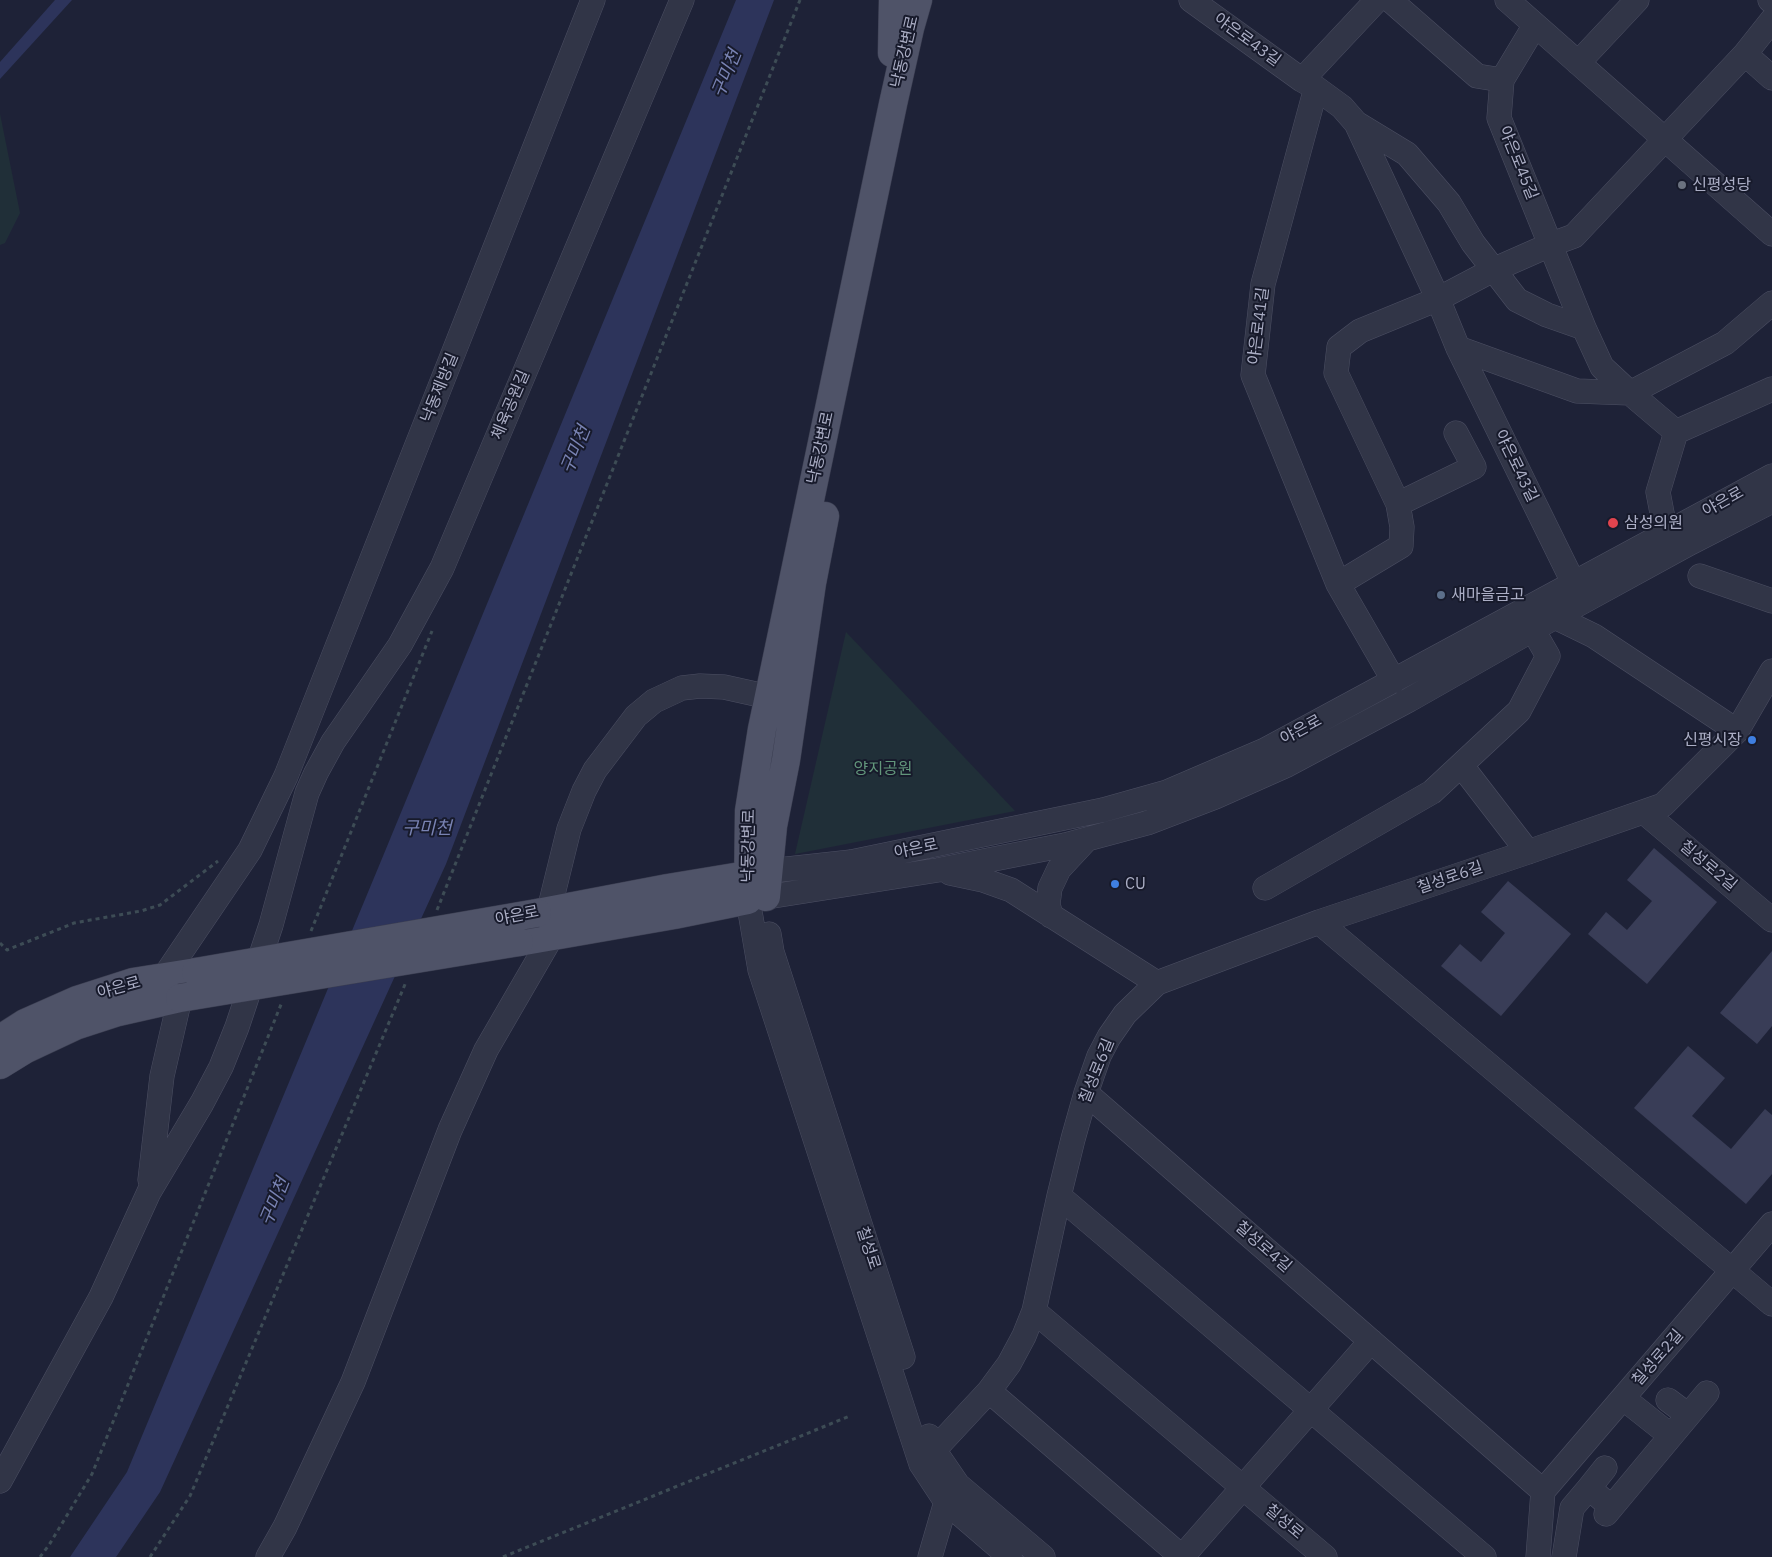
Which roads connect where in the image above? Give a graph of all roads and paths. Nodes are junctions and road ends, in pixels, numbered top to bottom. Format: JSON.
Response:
{"nodes":[{"id":1,"x":593,"y":0,"type":"edge"},
{"id":2,"x":682,"y":0,"type":"edge"},
{"id":3,"x":800,"y":0,"type":"edge"},
{"id":4,"x":894,"y":0,"type":"edge"},
{"id":5,"x":918,"y":0,"type":"edge"},
{"id":6,"x":935,"y":0,"type":"edge"},
{"id":7,"x":1191,"y":0,"type":"edge"},
{"id":8,"x":1377,"y":0,"type":"edge"},
{"id":9,"x":1390,"y":0,"type":"edge"},
{"id":10,"x":1507,"y":0,"type":"edge"},
{"id":11,"x":1638,"y":0,"type":"edge"},
{"id":12,"x":1772,"y":20,"type":"edge"},
{"id":13,"x":1534,"y":25,"type":"junction"},
{"id":14,"x":1746,"y":54,"type":"junction"},
{"id":15,"x":1578,"y":63,"type":"junction"},
{"id":16,"x":1772,"y":78,"type":"edge"},
{"id":17,"x":1502,"y":80,"type":"junction"},
{"id":18,"x":1309,"y":84,"type":"junction"},
{"id":19,"x":1349,"y":115,"type":"junction"},
{"id":20,"x":889,"y":125,"type":"junction"},
{"id":21,"x":1665,"y":141,"type":"junction"},
{"id":22,"x":1772,"y":234,"type":"edge"},
{"id":23,"x":1552,"y":244,"type":"junction"},
{"id":24,"x":1493,"y":270,"type":"junction"},
{"id":25,"x":1438,"y":299,"type":"junction"},
{"id":26,"x":1772,"y":303,"type":"edge"},
{"id":27,"x":1584,"y":328,"type":"junction"},
{"id":28,"x":1458,"y":348,"type":"junction"},
{"id":29,"x":1772,"y":390,"type":"edge"},
{"id":30,"x":1630,"y":393,"type":"junction"},
{"id":31,"x":1676,"y":432,"type":"junction"},
{"id":32,"x":1456,"y":433,"type":"dead end"},
{"id":33,"x":1772,"y":476,"type":"edge"},
{"id":34,"x":1772,"y":501,"type":"edge"},
{"id":35,"x":1398,"y":504,"type":"junction"},
{"id":36,"x":1666,"y":534,"type":"junction"},
{"id":37,"x":1700,"y":576,"type":"dead end"},
{"id":38,"x":1338,"y":584,"type":"junction"},
{"id":39,"x":1574,"y":584,"type":"junction"},
{"id":40,"x":1772,"y":601,"type":"edge"},
{"id":41,"x":1555,"y":617,"type":"junction"},
{"id":42,"x":1533,"y":630,"type":"junction"},
{"id":43,"x":1772,"y":671,"type":"edge"},
{"id":44,"x":1394,"y":681,"type":"junction"},
{"id":45,"x":769,"y":697,"type":"junction"},
{"id":46,"x":1737,"y":731,"type":"junction"},
{"id":47,"x":1461,"y":765,"type":"junction"},
{"id":48,"x":286,"y":776,"type":"junction"},
{"id":49,"x":307,"y":793,"type":"junction"},
{"id":50,"x":1644,"y":812,"type":"junction"},
{"id":51,"x":1086,"y":840,"type":"junction"},
{"id":52,"x":250,"y":850,"type":"junction"},
{"id":53,"x":1528,"y":852,"type":"junction"},
{"id":54,"x":938,"y":870,"type":"junction"},
{"id":55,"x":1265,"y":888,"type":"dead end"},
{"id":56,"x":761,"y":889,"type":"junction"},
{"id":57,"x":436,"y":911,"type":"dead end"},
{"id":58,"x":543,"y":911,"type":"junction"},
{"id":59,"x":1051,"y":916,"type":"junction"},
{"id":60,"x":1772,"y":920,"type":"edge"},
{"id":61,"x":1318,"y":922,"type":"junction"},
{"id":62,"x":552,"y":936,"type":"junction"},
{"id":63,"x":0,"y":943,"type":"edge"},
{"id":64,"x":409,"y":975,"type":"dead end"},
{"id":65,"x":164,"y":977,"type":"junction"},
{"id":66,"x":1157,"y":983,"type":"junction"},
{"id":67,"x":180,"y":998,"type":"junction"},
{"id":68,"x":0,"y":1039,"type":"edge"},
{"id":69,"x":0,"y":1065,"type":"edge"},
{"id":70,"x":1086,"y":1093,"type":"junction"},
{"id":71,"x":149,"y":1192,"type":"junction"},
{"id":72,"x":1059,"y":1196,"type":"junction"},
{"id":73,"x":1772,"y":1224,"type":"edge"},
{"id":74,"x":1732,"y":1270,"type":"junction"},
{"id":75,"x":1772,"y":1304,"type":"edge"},
{"id":76,"x":1034,"y":1311,"type":"junction"},
{"id":77,"x":1371,"y":1341,"type":"junction"},
{"id":78,"x":989,"y":1391,"type":"junction"},
{"id":79,"x":1707,"y":1393,"type":"dead end"},
{"id":80,"x":1623,"y":1398,"type":"junction"},
{"id":81,"x":1668,"y":1400,"type":"dead end"},
{"id":82,"x":1310,"y":1411,"type":"junction"},
{"id":83,"x":1688,"y":1415,"type":"junction"},
{"id":84,"x":850,"y":1416,"type":"dead end"},
{"id":85,"x":1671,"y":1436,"type":"junction"},
{"id":86,"x":928,"y":1457,"type":"junction"},
{"id":87,"x":7,"y":1460,"type":"edge"},
{"id":88,"x":1605,"y":1468,"type":"dead end"},
{"id":89,"x":0,"y":1473,"type":"edge"},
{"id":90,"x":0,"y":1481,"type":"edge"},
{"id":91,"x":1243,"y":1488,"type":"junction"},
{"id":92,"x":1589,"y":1488,"type":"junction"},
{"id":93,"x":1543,"y":1491,"type":"junction"},
{"id":94,"x":952,"y":1494,"type":"junction"},
{"id":95,"x":150,"y":1557,"type":"edge"},
{"id":96,"x":268,"y":1557,"type":"edge"},
{"id":97,"x":503,"y":1557,"type":"edge"},
{"id":98,"x":930,"y":1557,"type":"edge"},
{"id":99,"x":1010,"y":1557,"type":"edge"},
{"id":100,"x":1043,"y":1557,"type":"edge"},
{"id":101,"x":1182,"y":1557,"type":"edge"},
{"id":102,"x":1325,"y":1557,"type":"edge"},
{"id":103,"x":1484,"y":1557,"type":"edge"},
{"id":104,"x":1538,"y":1557,"type":"edge"},
{"id":105,"x":1564,"y":1557,"type":"edge"}],
"edges":[{"from":1,"to":48,"type":"street","name":"낙동제방길"},
{"from":2,"to":49,"type":"street","name":"체육공원길"},
{"from":3,"to":57,"type":"path"},
{"from":4,"to":20,"type":"main road"},
{"from":5,"to":20,"type":"main road","name":"낙동강변로"},
{"from":6,"to":56,"type":"main road","name":"낙동강변로"},
{"from":7,"to":18,"type":"street","name":"야은로43길"},
{"from":8,"to":18,"type":"street"},
{"from":9,"to":17,"type":"street"},
{"from":10,"to":13,"type":"street"},
{"from":11,"to":15,"type":"street"},
{"from":12,"to":14,"type":"street"},
{"from":13,"to":15,"type":"street"},
{"from":13,"to":17,"type":"street","name":"야은로45길"},
{"from":14,"to":16,"type":"street"},
{"from":14,"to":21,"type":"street"},
{"from":15,"to":21,"type":"street"},
{"from":17,"to":23,"type":"street","name":"야은로45길"},
{"from":18,"to":19,"type":"street","name":"야은로43길"},
{"from":18,"to":38,"type":"street","name":"야은로41길"},
{"from":19,"to":24,"type":"street"},
{"from":19,"to":25,"type":"street","name":"야은로43길"},
{"from":20,"to":45,"type":"main road","name":"낙동강변로"},
{"from":21,"to":22,"type":"street"},
{"from":21,"to":23,"type":"street"},
{"from":23,"to":24,"type":"street"},
{"from":23,"to":27,"type":"street","name":"야은로45길"},
{"from":24,"to":25,"type":"street"},
{"from":24,"to":27,"type":"street"},
{"from":25,"to":28,"type":"street","name":"야은로43길"},
{"from":25,"to":35,"type":"street"},
{"from":26,"to":30,"type":"street"},
{"from":27,"to":30,"type":"street","name":"야은로45길"},
{"from":28,"to":30,"type":"street"},
{"from":28,"to":39,"type":"street","name":"야은로43길"},
{"from":29,"to":31,"type":"street"},
{"from":30,"to":31,"type":"street","name":"야은로45길"},
{"from":31,"to":36,"type":"street"},
{"from":32,"to":35,"type":"street"},
{"from":33,"to":36,"type":"street","name":"야은로"},
{"from":34,"to":41,"type":"street","name":"야은로"},
{"from":35,"to":38,"type":"street"},
{"from":36,"to":39,"type":"street","name":"야은로"},
{"from":37,"to":40,"type":"street"},
{"from":38,"to":44,"type":"street","name":"야은로41길"},
{"from":39,"to":44,"type":"street","name":"야은로"},
{"from":41,"to":42,"type":"street","name":"야은로"},
{"from":41,"to":46,"type":"street"},
{"from":42,"to":47,"type":"street"},
{"from":42,"to":51,"type":"street","name":"야은로"},
{"from":43,"to":46,"type":"street","name":"칠성로6길"},
{"from":44,"to":56,"type":"street","name":"야은로"},
{"from":45,"to":56,"type":"main road","name":"낙동강변로"},
{"from":45,"to":58,"type":"street"},
{"from":46,"to":50,"type":"street","name":"칠성로6길"},
{"from":47,"to":53,"type":"street"},
{"from":47,"to":55,"type":"street"},
{"from":48,"to":49,"type":"street"},
{"from":48,"to":52,"type":"street","name":"낙동제방길"},
{"from":49,"to":71,"type":"street","name":"체육공원길"},
{"from":50,"to":53,"type":"street","name":"칠성로6길"},
{"from":50,"to":60,"type":"street","name":"칠성로2길"},
{"from":51,"to":54,"type":"street","name":"야은로"},
{"from":51,"to":59,"type":"street"},
{"from":52,"to":63,"type":"path"},
{"from":52,"to":65,"type":"street","name":"낙동제방길"},
{"from":53,"to":61,"type":"street","name":"칠성로6길"},
{"from":54,"to":56,"type":"street","name":"야은로"},
{"from":54,"to":59,"type":"street"},
{"from":56,"to":58,"type":"main road","name":"야은로"},
{"from":56,"to":62,"type":"main road","name":"야은로"},
{"from":56,"to":86,"type":"street","name":"칠성로"},
{"from":58,"to":65,"type":"main road","name":"야은로","bridge":true},
{"from":59,"to":66,"type":"street"},
{"from":61,"to":66,"type":"street","name":"칠성로6길"},
{"from":61,"to":74,"type":"street"},
{"from":62,"to":67,"type":"main road","name":"야은로","bridge":true},
{"from":62,"to":96,"type":"street"},
{"from":64,"to":95,"type":"path"},
{"from":65,"to":68,"type":"main road","name":"야은로"},
{"from":66,"to":70,"type":"street","name":"칠성로6길"},
{"from":67,"to":69,"type":"main road","name":"야은로"},
{"from":67,"to":71,"type":"street"},
{"from":70,"to":72,"type":"street","name":"칠성로6길"},
{"from":70,"to":77,"type":"street","name":"칠성로4길"},
{"from":71,"to":87,"type":"street"},
{"from":72,"to":76,"type":"street","name":"칠성로6길"},
{"from":72,"to":82,"type":"street"},
{"from":73,"to":74,"type":"street","name":"칠성로2길"},
{"from":74,"to":75,"type":"street"},
{"from":74,"to":80,"type":"street","name":"칠성로2길"},
{"from":76,"to":78,"type":"street","name":"칠성로6길"},
{"from":76,"to":91,"type":"street"},
{"from":77,"to":82,"type":"street"},
{"from":77,"to":93,"type":"street"},
{"from":78,"to":86,"type":"street","name":"칠성로6길"},
{"from":78,"to":101,"type":"street"},
{"from":79,"to":83,"type":"street"},
{"from":80,"to":85,"type":"street"},
{"from":80,"to":93,"type":"street","name":"칠성로2길"},
{"from":81,"to":83,"type":"street"},
{"from":82,"to":91,"type":"street"},
{"from":82,"to":103,"type":"street"},
{"from":83,"to":85,"type":"street"},
{"from":84,"to":97,"type":"path"},
{"from":85,"to":92,"type":"street"},
{"from":86,"to":94,"type":"street","name":"칠성로"},
{"from":87,"to":89,"type":"street"},
{"from":87,"to":90,"type":"street"},
{"from":88,"to":92,"type":"street"},
{"from":91,"to":101,"type":"street"},
{"from":91,"to":102,"type":"street","name":"칠성로"},
{"from":92,"to":105,"type":"street"},
{"from":93,"to":104,"type":"street"},
{"from":94,"to":98,"type":"street"},
{"from":94,"to":99,"type":"street","name":"칠성로"},
{"from":94,"to":100,"type":"street","name":"칠성로"}]}
